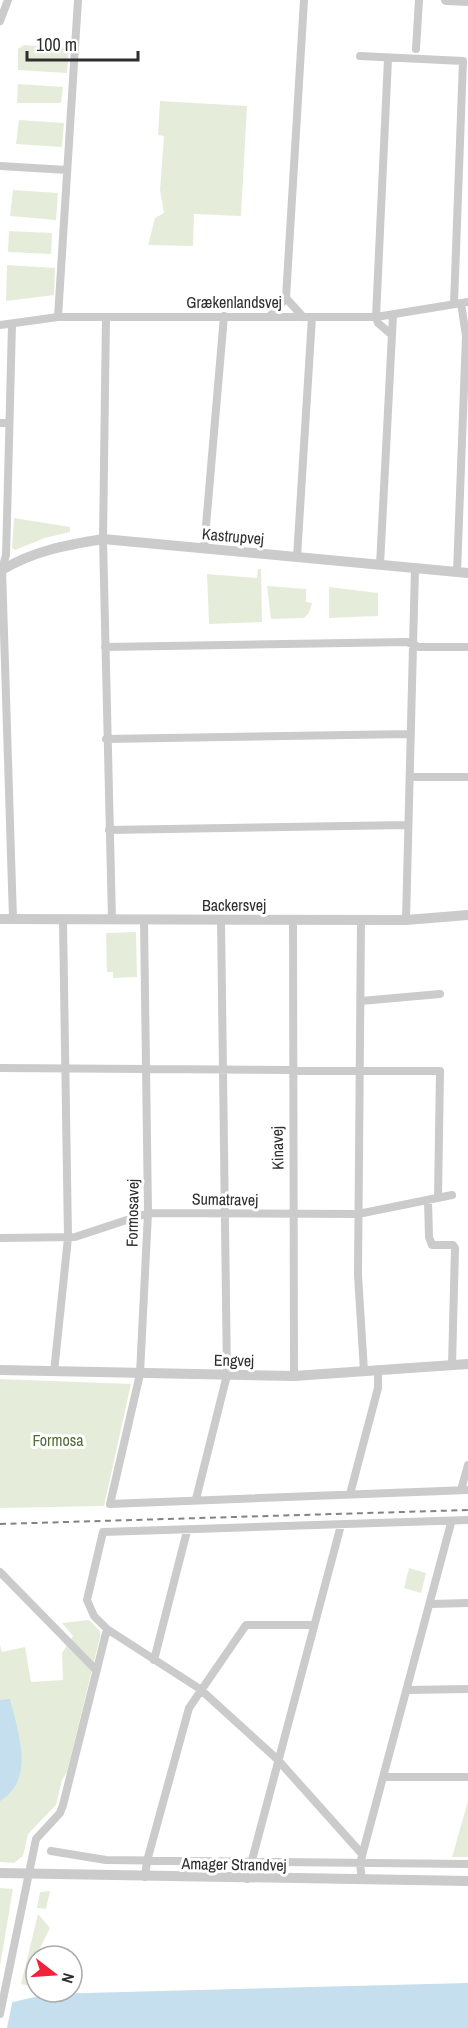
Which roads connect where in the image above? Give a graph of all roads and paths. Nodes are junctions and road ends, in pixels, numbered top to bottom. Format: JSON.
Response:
{"nodes":[{"id":1,"x":8,"y":0,"type":"edge"},
{"id":2,"x":78,"y":0,"type":"edge"},
{"id":3,"x":304,"y":0,"type":"edge"},
{"id":4,"x":419,"y":0,"type":"edge"},
{"id":5,"x":446,"y":0,"type":"edge"},
{"id":6,"x":468,"y":1,"type":"edge"},
{"id":7,"x":0,"y":21,"type":"edge"},
{"id":8,"x":416,"y":49,"type":"dead end"},
{"id":9,"x":360,"y":56,"type":"dead end"},
{"id":10,"x":388,"y":58,"type":"junction"},
{"id":11,"x":0,"y":166,"type":"edge"},
{"id":12,"x":67,"y":170,"type":"junction"},
{"id":13,"x":286,"y":298,"type":"junction"},
{"id":14,"x":461,"y":303,"type":"edge"},
{"id":15,"x":393,"y":315,"type":"junction"},
{"id":16,"x":224,"y":316,"type":"junction"},
{"id":17,"x":270,"y":316,"type":"junction"},
{"id":18,"x":376,"y":316,"type":"junction"},
{"id":19,"x":58,"y":317,"type":"junction"},
{"id":20,"x":106,"y":317,"type":"junction"},
{"id":21,"x":307,"y":317,"type":"junction"},
{"id":22,"x":12,"y":324,"type":"junction"},
{"id":23,"x":0,"y":325,"type":"edge"},
{"id":24,"x":392,"y":335,"type":"junction"},
{"id":25,"x":4,"y":423,"type":"edge"},
{"id":26,"x":4,"y":519,"type":"edge"},
{"id":27,"x":103,"y":539,"type":"junction"},
{"id":28,"x":204,"y":549,"type":"junction"},
{"id":29,"x":297,"y":557,"type":"junction"},
{"id":30,"x":380,"y":565,"type":"junction"},
{"id":31,"x":416,"y":568,"type":"junction"},
{"id":32,"x":1,"y":570,"type":"edge"},
{"id":33,"x":463,"y":573,"type":"edge"},
{"id":34,"x":413,"y":644,"type":"junction"},
{"id":35,"x":105,"y":647,"type":"junction"},
{"id":36,"x":468,"y":647,"type":"edge"},
{"id":37,"x":410,"y":734,"type":"junction"},
{"id":38,"x":106,"y":739,"type":"junction"},
{"id":39,"x":410,"y":777,"type":"junction"},
{"id":40,"x":468,"y":777,"type":"edge"},
{"id":41,"x":408,"y":825,"type":"junction"},
{"id":42,"x":109,"y":830,"type":"junction"},
{"id":43,"x":468,"y":915,"type":"edge"},
{"id":44,"x":0,"y":919,"type":"edge"},
{"id":45,"x":13,"y":919,"type":"junction"},
{"id":46,"x":112,"y":920,"type":"junction"},
{"id":47,"x":144,"y":920,"type":"junction"},
{"id":48,"x":221,"y":920,"type":"junction"},
{"id":49,"x":293,"y":920,"type":"junction"},
{"id":50,"x":361,"y":920,"type":"junction"},
{"id":51,"x":406,"y":920,"type":"junction"},
{"id":52,"x":63,"y":921,"type":"junction"},
{"id":53,"x":440,"y":994,"type":"dead end"},
{"id":54,"x":361,"y":1001,"type":"junction"},
{"id":55,"x":0,"y":1068,"type":"edge"},
{"id":56,"x":66,"y":1068,"type":"junction"},
{"id":57,"x":146,"y":1070,"type":"junction"},
{"id":58,"x":223,"y":1070,"type":"junction"},
{"id":59,"x":291,"y":1070,"type":"junction"},
{"id":60,"x":360,"y":1071,"type":"junction"},
{"id":61,"x":452,"y":1195,"type":"dead end"},
{"id":62,"x":438,"y":1197,"type":"junction"},
{"id":63,"x":428,"y":1200,"type":"junction"},
{"id":64,"x":148,"y":1213,"type":"junction"},
{"id":65,"x":225,"y":1214,"type":"junction"},
{"id":66,"x":358,"y":1214,"type":"junction"},
{"id":67,"x":293,"y":1215,"type":"junction"},
{"id":68,"x":0,"y":1238,"type":"edge"},
{"id":69,"x":68,"y":1238,"type":"junction"},
{"id":70,"x":468,"y":1364,"type":"edge"},
{"id":71,"x":452,"y":1366,"type":"junction"},
{"id":72,"x":0,"y":1370,"type":"edge"},
{"id":73,"x":364,"y":1371,"type":"junction"},
{"id":74,"x":378,"y":1371,"type":"junction"},
{"id":75,"x":54,"y":1372,"type":"junction"},
{"id":76,"x":140,"y":1374,"type":"junction"},
{"id":77,"x":227,"y":1376,"type":"junction"},
{"id":78,"x":294,"y":1376,"type":"junction"},
{"id":79,"x":468,"y":1465,"type":"edge"},
{"id":80,"x":464,"y":1490,"type":"edge"},
{"id":81,"x":350,"y":1494,"type":"junction"},
{"id":82,"x":196,"y":1499,"type":"junction"},
{"id":83,"x":468,"y":1520,"type":"edge"},
{"id":84,"x":451,"y":1523,"type":"junction"},
{"id":85,"x":341,"y":1525,"type":"junction"},
{"id":86,"x":187,"y":1532,"type":"junction"},
{"id":87,"x":0,"y":1572,"type":"edge"},
{"id":88,"x":431,"y":1604,"type":"junction"},
{"id":89,"x":468,"y":1604,"type":"edge"},
{"id":90,"x":314,"y":1624,"type":"junction"},
{"id":91,"x":107,"y":1629,"type":"junction"},
{"id":92,"x":154,"y":1660,"type":"junction"},
{"id":93,"x":96,"y":1671,"type":"junction"},
{"id":94,"x":200,"y":1689,"type":"junction"},
{"id":95,"x":468,"y":1689,"type":"edge"},
{"id":96,"x":407,"y":1690,"type":"junction"},
{"id":97,"x":277,"y":1760,"type":"junction"},
{"id":98,"x":384,"y":1777,"type":"junction"},
{"id":99,"x":468,"y":1777,"type":"edge"},
{"id":100,"x":51,"y":1851,"type":"dead end"},
{"id":101,"x":362,"y":1854,"type":"junction"},
{"id":102,"x":147,"y":1861,"type":"junction"},
{"id":103,"x":250,"y":1861,"type":"junction"},
{"id":104,"x":360,"y":1864,"type":"junction"},
{"id":105,"x":468,"y":1864,"type":"edge"},
{"id":106,"x":0,"y":1873,"type":"edge"},
{"id":107,"x":28,"y":1875,"type":"junction"},
{"id":108,"x":145,"y":1877,"type":"junction"},
{"id":109,"x":246,"y":1879,"type":"junction"},
{"id":110,"x":362,"y":1880,"type":"junction"},
{"id":111,"x":468,"y":1881,"type":"edge"},
{"id":112,"x":0,"y":2014,"type":"edge"}],
"edges":[{"from":1,"to":7,"type":"street"},
{"from":2,"to":12,"type":"street"},
{"from":3,"to":13,"type":"street"},
{"from":4,"to":8,"type":"street"},
{"from":5,"to":6,"type":"street"},
{"from":9,"to":10,"type":"street"},
{"from":10,"to":14,"type":"street"},
{"from":10,"to":18,"type":"street"},
{"from":11,"to":12,"type":"street"},
{"from":12,"to":19,"type":"street"},
{"from":13,"to":17,"type":"street"},
{"from":13,"to":21,"type":"street"},
{"from":14,"to":15,"type":"street","name":"Grækenlandsvej"},
{"from":14,"to":33,"type":"street"},
{"from":15,"to":18,"type":"street","name":"Grækenlandsvej"},
{"from":15,"to":24,"type":"street"},
{"from":16,"to":17,"type":"street","name":"Grækenlandsvej"},
{"from":16,"to":20,"type":"street","name":"Grækenlandsvej"},
{"from":16,"to":28,"type":"street"},
{"from":17,"to":21,"type":"street","name":"Grækenlandsvej"},
{"from":18,"to":21,"type":"street","name":"Grækenlandsvej"},
{"from":18,"to":24,"type":"street"},
{"from":19,"to":20,"type":"street","name":"Grækenlandsvej"},
{"from":19,"to":22,"type":"street","name":"Grækenlandsvej"},
{"from":20,"to":27,"type":"street"},
{"from":21,"to":29,"type":"street"},
{"from":22,"to":23,"type":"street","name":"Grækenlandsvej"},
{"from":22,"to":25,"type":"street"},
{"from":24,"to":30,"type":"street"},
{"from":25,"to":26,"type":"street"},
{"from":26,"to":32,"type":"street"},
{"from":27,"to":28,"type":"street","name":"Kastrupvej"},
{"from":27,"to":32,"type":"street","name":"Kastrupvej"},
{"from":27,"to":35,"type":"street"},
{"from":28,"to":29,"type":"street","name":"Kastrupvej"},
{"from":29,"to":30,"type":"street","name":"Kastrupvej"},
{"from":30,"to":31,"type":"street","name":"Kastrupvej"},
{"from":31,"to":33,"type":"street","name":"Kastrupvej"},
{"from":31,"to":34,"type":"street"},
{"from":32,"to":45,"type":"street"},
{"from":34,"to":35,"type":"street"},
{"from":34,"to":36,"type":"street"},
{"from":34,"to":37,"type":"street"},
{"from":35,"to":38,"type":"street"},
{"from":37,"to":38,"type":"street"},
{"from":37,"to":39,"type":"street"},
{"from":38,"to":42,"type":"street"},
{"from":39,"to":40,"type":"street"},
{"from":39,"to":41,"type":"street"},
{"from":41,"to":42,"type":"street"},
{"from":41,"to":51,"type":"street"},
{"from":42,"to":46,"type":"street"},
{"from":43,"to":51,"type":"street","name":"Backersvej"},
{"from":44,"to":45,"type":"street","name":"Backersvej"},
{"from":45,"to":52,"type":"street","name":"Backersvej"},
{"from":46,"to":47,"type":"street","name":"Backersvej"},
{"from":46,"to":52,"type":"street","name":"Backersvej"},
{"from":47,"to":48,"type":"street","name":"Backersvej"},
{"from":47,"to":57,"type":"street","name":"Formosavej"},
{"from":48,"to":49,"type":"street","name":"Backersvej"},
{"from":48,"to":58,"type":"street"},
{"from":49,"to":50,"type":"street","name":"Backersvej"},
{"from":49,"to":59,"type":"street","name":"Kinavej"},
{"from":50,"to":51,"type":"street","name":"Backersvej"},
{"from":50,"to":54,"type":"street"},
{"from":52,"to":56,"type":"street"},
{"from":53,"to":54,"type":"street"},
{"from":54,"to":60,"type":"street"},
{"from":55,"to":56,"type":"street"},
{"from":56,"to":57,"type":"street"},
{"from":56,"to":69,"type":"street"},
{"from":57,"to":58,"type":"street"},
{"from":57,"to":64,"type":"street","name":"Formosavej"},
{"from":58,"to":59,"type":"street"},
{"from":58,"to":65,"type":"street"},
{"from":59,"to":60,"type":"street"},
{"from":59,"to":67,"type":"street","name":"Kinavej"},
{"from":60,"to":62,"type":"street"},
{"from":60,"to":66,"type":"street"},
{"from":61,"to":62,"type":"street","name":"Sumatravej"},
{"from":62,"to":63,"type":"street","name":"Sumatravej"},
{"from":63,"to":66,"type":"street","name":"Sumatravej"},
{"from":63,"to":71,"type":"street"},
{"from":64,"to":65,"type":"street","name":"Sumatravej"},
{"from":64,"to":69,"type":"street","name":"Sumatravej"},
{"from":64,"to":76,"type":"street","name":"Formosavej"},
{"from":65,"to":67,"type":"street","name":"Sumatravej"},
{"from":65,"to":77,"type":"street"},
{"from":66,"to":67,"type":"street","name":"Sumatravej"},
{"from":66,"to":73,"type":"street"},
{"from":67,"to":78,"type":"street","name":"Kinavej"},
{"from":68,"to":69,"type":"street","name":"Sumatravej"},
{"from":69,"to":75,"type":"street"},
{"from":70,"to":71,"type":"street","name":"Engvej"},
{"from":71,"to":74,"type":"street","name":"Engvej"},
{"from":72,"to":75,"type":"street","name":"Engvej"},
{"from":73,"to":74,"type":"street","name":"Engvej"},
{"from":73,"to":78,"type":"street","name":"Engvej"},
{"from":74,"to":81,"type":"street"},
{"from":75,"to":76,"type":"street","name":"Engvej"},
{"from":76,"to":77,"type":"street","name":"Engvej"},
{"from":76,"to":82,"type":"street","name":"Formosavej"},
{"from":77,"to":78,"type":"street","name":"Engvej"},
{"from":77,"to":82,"type":"street"},
{"from":79,"to":80,"type":"street"},
{"from":80,"to":81,"type":"street"},
{"from":81,"to":82,"type":"street"},
{"from":83,"to":84,"type":"street"},
{"from":84,"to":85,"type":"street"},
{"from":84,"to":88,"type":"street"},
{"from":85,"to":86,"type":"street"},
{"from":85,"to":90,"type":"street"},
{"from":86,"to":91,"type":"street"},
{"from":86,"to":92,"type":"street"},
{"from":87,"to":93,"type":"street"},
{"from":88,"to":89,"type":"street"},
{"from":88,"to":96,"type":"street"},
{"from":90,"to":94,"type":"street"},
{"from":90,"to":97,"type":"street"},
{"from":91,"to":92,"type":"street"},
{"from":91,"to":93,"type":"street"},
{"from":92,"to":94,"type":"street"},
{"from":93,"to":107,"type":"street"},
{"from":94,"to":97,"type":"street"},
{"from":94,"to":102,"type":"street"},
{"from":95,"to":96,"type":"street"},
{"from":96,"to":98,"type":"street"},
{"from":97,"to":101,"type":"street"},
{"from":97,"to":103,"type":"street"},
{"from":98,"to":99,"type":"street"},
{"from":98,"to":101,"type":"street"},
{"from":100,"to":102,"type":"street","name":"Amager Strandvej"},
{"from":101,"to":104,"type":"street"},
{"from":102,"to":103,"type":"street","name":"Amager Strandvej"},
{"from":102,"to":108,"type":"street"},
{"from":103,"to":104,"type":"street","name":"Amager Strandvej"},
{"from":103,"to":109,"type":"street"},
{"from":104,"to":105,"type":"street","name":"Amager Strandvej"},
{"from":104,"to":110,"type":"street"},
{"from":106,"to":107,"type":"street","name":"Amager Strandvej"},
{"from":107,"to":108,"type":"street","name":"Amager Strandvej"},
{"from":107,"to":112,"type":"street"},
{"from":108,"to":109,"type":"street","name":"Amager Strandvej"},
{"from":109,"to":110,"type":"street","name":"Amager Strandvej"},
{"from":110,"to":111,"type":"street","name":"Amager Strandvej"}]}
